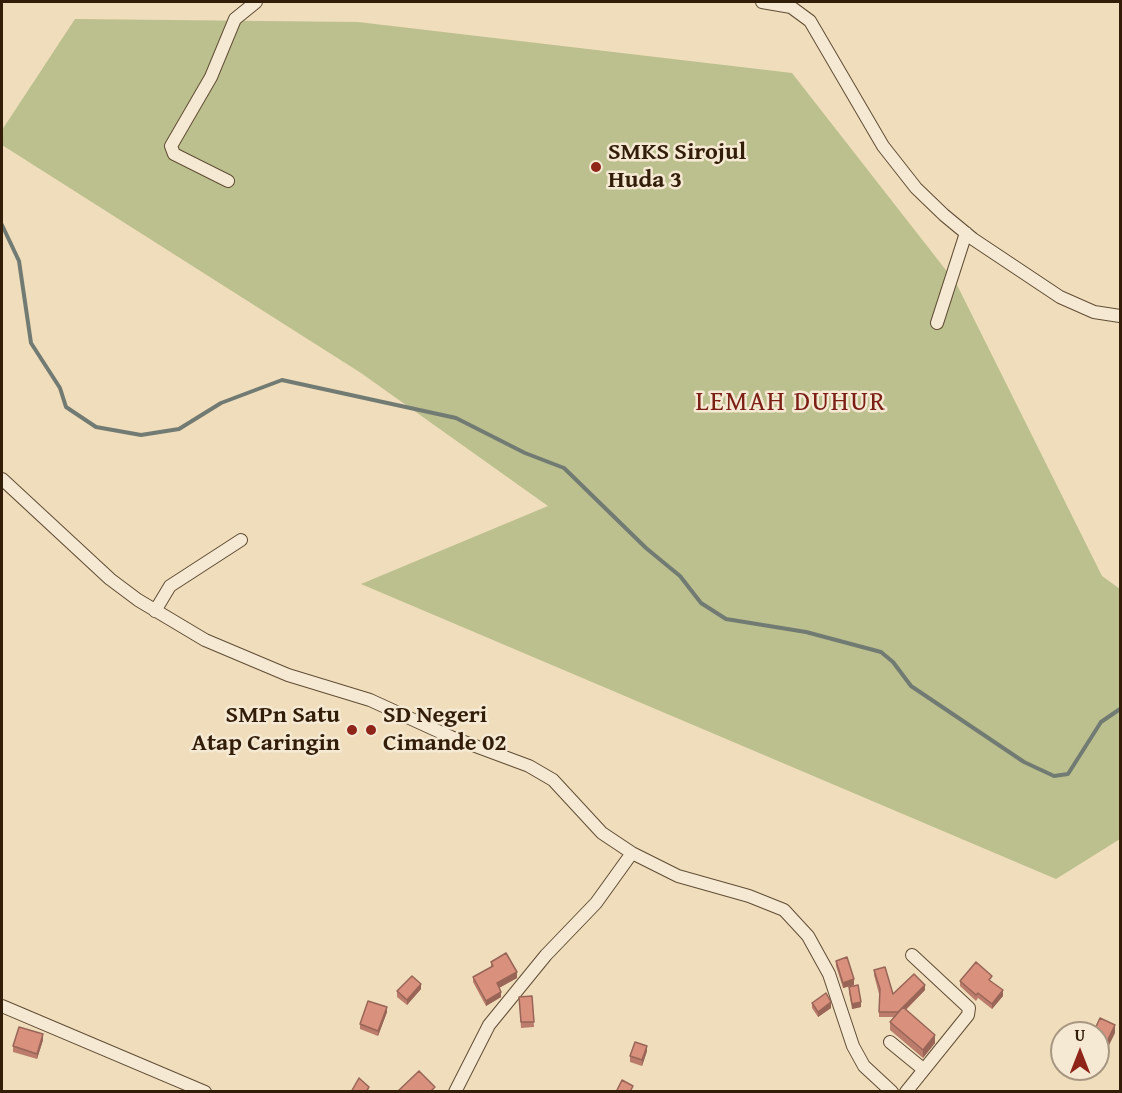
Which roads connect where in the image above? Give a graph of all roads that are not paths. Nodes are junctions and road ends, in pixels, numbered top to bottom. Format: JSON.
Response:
{"nodes":[{"id":1,"x":256,"y":2,"type":"edge"},
{"id":2,"x":762,"y":2,"type":"edge"},
{"id":3,"x":228,"y":181,"type":"dead end"},
{"id":4,"x":966,"y":233,"type":"junction"},
{"id":5,"x":1120,"y":316,"type":"edge"},
{"id":6,"x":937,"y":323,"type":"dead end"},
{"id":7,"x":2,"y":479,"type":"edge"},
{"id":8,"x":241,"y":540,"type":"dead end"},
{"id":9,"x":155,"y":611,"type":"junction"},
{"id":10,"x":632,"y":853,"type":"junction"},
{"id":11,"x":912,"y":955,"type":"dead end"},
{"id":12,"x":2,"y":1006,"type":"edge"},
{"id":13,"x":890,"y":1042,"type":"dead end"},
{"id":14,"x":923,"y":1069,"type":"junction"},
{"id":15,"x":205,"y":1092,"type":"edge"},
{"id":16,"x":455,"y":1092,"type":"edge"},
{"id":17,"x":892,"y":1092,"type":"edge"},
{"id":18,"x":906,"y":1092,"type":"edge"}],
"edges":[{"from":1,"to":3,"type":"street"},
{"from":2,"to":4,"type":"street"},
{"from":4,"to":5,"type":"street"},
{"from":4,"to":6,"type":"street"},
{"from":7,"to":9,"type":"street"},
{"from":8,"to":9,"type":"street"},
{"from":9,"to":10,"type":"street"},
{"from":10,"to":16,"type":"street"},
{"from":10,"to":17,"type":"street"},
{"from":11,"to":14,"type":"street"},
{"from":12,"to":15,"type":"street"},
{"from":13,"to":14,"type":"street"},
{"from":14,"to":18,"type":"street"}]}
